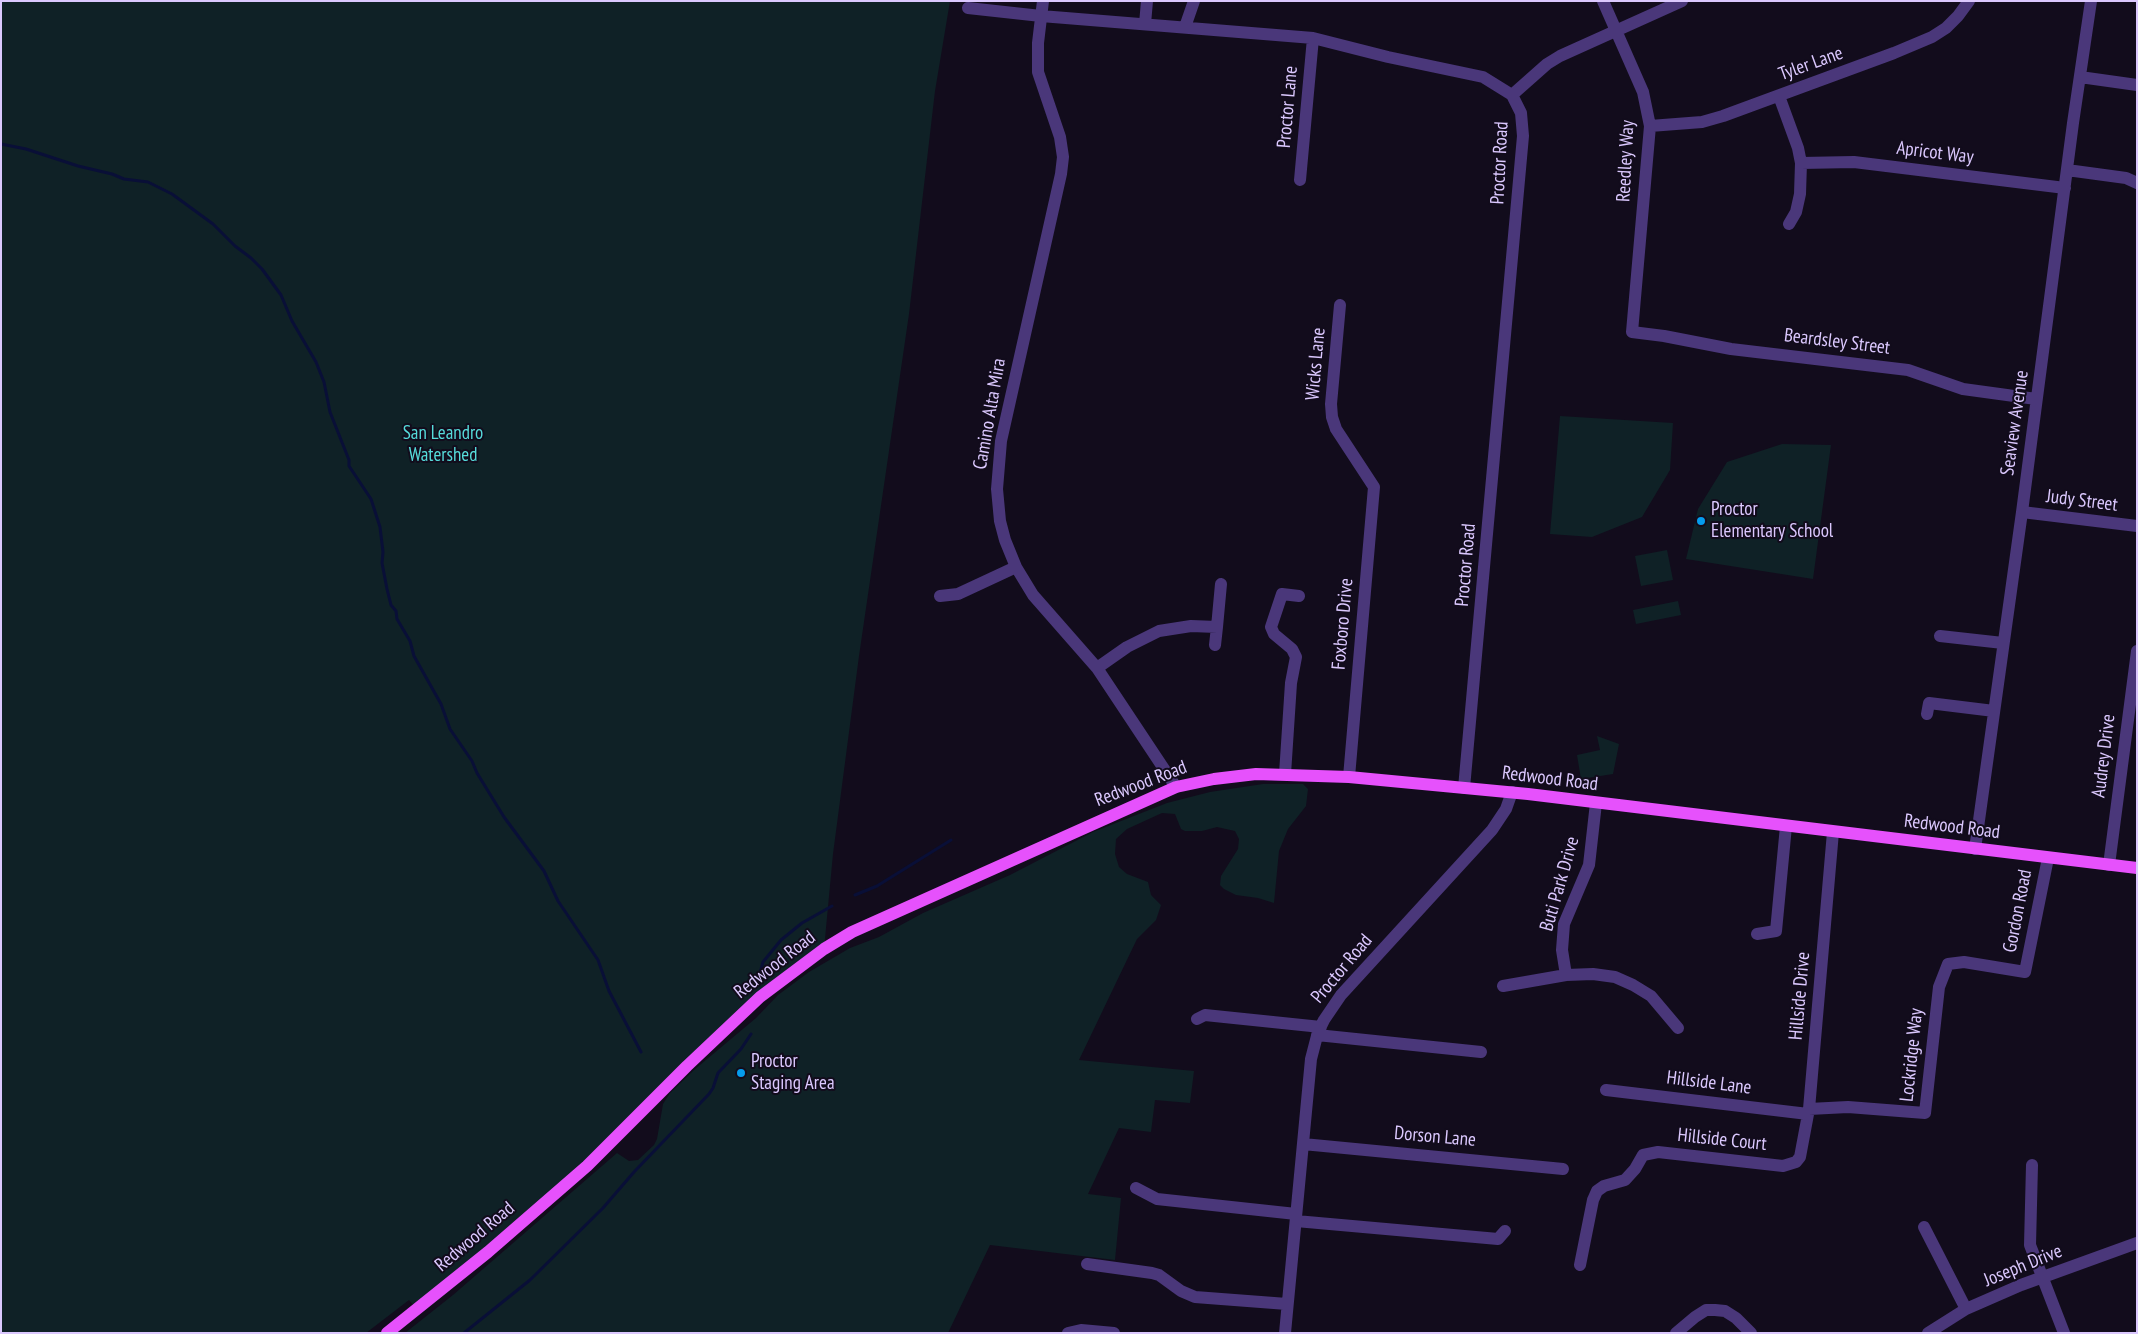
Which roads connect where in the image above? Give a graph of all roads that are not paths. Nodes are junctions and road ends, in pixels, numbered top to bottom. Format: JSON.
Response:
{"nodes":[{"id":1,"x":1043,"y":1,"type":"edge"},
{"id":2,"x":1146,"y":1,"type":"edge"},
{"id":3,"x":1194,"y":1,"type":"edge"},
{"id":4,"x":1603,"y":1,"type":"edge"},
{"id":5,"x":1682,"y":1,"type":"edge"},
{"id":6,"x":1969,"y":1,"type":"edge"},
{"id":7,"x":2091,"y":1,"type":"edge"},
{"id":8,"x":968,"y":8,"type":"dead end"},
{"id":9,"x":1041,"y":16,"type":"junction"},
{"id":10,"x":1144,"y":24,"type":"junction"},
{"id":11,"x":1185,"y":27,"type":"junction"},
{"id":12,"x":1616,"y":31,"type":"junction"},
{"id":13,"x":1313,"y":38,"type":"junction"},
{"id":14,"x":2080,"y":77,"type":"junction"},
{"id":15,"x":2137,"y":85,"type":"edge"},
{"id":16,"x":1512,"y":95,"type":"junction"},
{"id":17,"x":1779,"y":96,"type":"junction"},
{"id":18,"x":1650,"y":126,"type":"junction"},
{"id":19,"x":1800,"y":163,"type":"junction"},
{"id":20,"x":2067,"y":170,"type":"junction"},
{"id":21,"x":1300,"y":180,"type":"dead end"},
{"id":22,"x":2137,"y":183,"type":"edge"},
{"id":23,"x":2065,"y":188,"type":"junction"},
{"id":24,"x":1789,"y":224,"type":"dead end"},
{"id":25,"x":1340,"y":305,"type":"dead end"},
{"id":26,"x":1632,"y":332,"type":"joint"},
{"id":27,"x":2036,"y":399,"type":"junction"},
{"id":28,"x":1367,"y":476,"type":"joint"},
{"id":29,"x":2022,"y":512,"type":"junction"},
{"id":30,"x":2137,"y":526,"type":"edge"},
{"id":31,"x":1016,"y":566,"type":"junction"},
{"id":32,"x":1221,"y":584,"type":"dead end"},
{"id":33,"x":940,"y":596,"type":"dead end"},
{"id":34,"x":1299,"y":596,"type":"dead end"},
{"id":35,"x":1217,"y":627,"type":"junction"},
{"id":36,"x":1940,"y":636,"type":"dead end"},
{"id":37,"x":2003,"y":643,"type":"junction"},
{"id":38,"x":1215,"y":644,"type":"dead end"},
{"id":39,"x":2137,"y":651,"type":"edge"},
{"id":40,"x":1097,"y":668,"type":"junction"},
{"id":41,"x":1994,"y":712,"type":"junction"},
{"id":42,"x":1927,"y":714,"type":"dead end"},
{"id":43,"x":1285,"y":774,"type":"junction"},
{"id":44,"x":1349,"y":777,"type":"junction"},
{"id":45,"x":1176,"y":787,"type":"junction"},
{"id":46,"x":1464,"y":788,"type":"junction"},
{"id":47,"x":1512,"y":792,"type":"junction"},
{"id":48,"x":1596,"y":803,"type":"junction"},
{"id":49,"x":1786,"y":826,"type":"junction"},
{"id":50,"x":1833,"y":832,"type":"junction"},
{"id":51,"x":1975,"y":849,"type":"junction"},
{"id":52,"x":2048,"y":858,"type":"junction"},
{"id":53,"x":2109,"y":865,"type":"junction"},
{"id":54,"x":2137,"y":868,"type":"edge"},
{"id":55,"x":1757,"y":934,"type":"dead end"},
{"id":56,"x":2025,"y":972,"type":"joint"},
{"id":57,"x":1566,"y":976,"type":"junction"},
{"id":58,"x":1504,"y":986,"type":"dead end"},
{"id":59,"x":1196,"y":1019,"type":"dead end"},
{"id":60,"x":1678,"y":1028,"type":"dead end"},
{"id":61,"x":1319,"y":1031,"type":"junction"},
{"id":62,"x":1481,"y":1052,"type":"dead end"},
{"id":63,"x":1606,"y":1090,"type":"dead end"},
{"id":64,"x":1808,"y":1111,"type":"junction"},
{"id":65,"x":1303,"y":1144,"type":"junction"},
{"id":66,"x":1796,"y":1162,"type":"joint"},
{"id":67,"x":2032,"y":1166,"type":"dead end"},
{"id":68,"x":1563,"y":1169,"type":"dead end"},
{"id":69,"x":1136,"y":1188,"type":"dead end"},
{"id":70,"x":1296,"y":1218,"type":"junction"},
{"id":71,"x":1924,"y":1227,"type":"dead end"},
{"id":72,"x":1505,"y":1231,"type":"dead end"},
{"id":73,"x":2137,"y":1243,"type":"edge"},
{"id":74,"x":1087,"y":1264,"type":"dead end"},
{"id":75,"x":1580,"y":1264,"type":"dead end"},
{"id":76,"x":2041,"y":1277,"type":"junction"},
{"id":77,"x":1288,"y":1304,"type":"junction"},
{"id":78,"x":1966,"y":1309,"type":"junction"},
{"id":79,"x":387,"y":1333,"type":"edge"},
{"id":80,"x":1068,"y":1333,"type":"edge"},
{"id":81,"x":1114,"y":1333,"type":"edge"},
{"id":82,"x":1285,"y":1333,"type":"edge"},
{"id":83,"x":1676,"y":1333,"type":"edge"},
{"id":84,"x":1751,"y":1333,"type":"edge"},
{"id":85,"x":1928,"y":1333,"type":"edge"},
{"id":86,"x":2064,"y":1333,"type":"edge"}],
"edges":[{"from":1,"to":9,"type":"street","name":"Camino Alta Mira"},
{"from":2,"to":10,"type":"street"},
{"from":3,"to":11,"type":"street"},
{"from":4,"to":12,"type":"street","name":"Reedley Way"},
{"from":5,"to":12,"type":"street"},
{"from":6,"to":17,"type":"street","name":"Tyler Lane"},
{"from":7,"to":14,"type":"street","name":"Seaview Avenue"},
{"from":8,"to":9,"type":"street","name":"Proctor Road"},
{"from":9,"to":10,"type":"street","name":"Proctor Road"},
{"from":9,"to":31,"type":"street","name":"Camino Alta Mira"},
{"from":10,"to":11,"type":"street","name":"Proctor Road"},
{"from":11,"to":13,"type":"street","name":"Proctor Road"},
{"from":12,"to":16,"type":"street"},
{"from":12,"to":18,"type":"street","name":"Reedley Way"},
{"from":13,"to":16,"type":"street","name":"Proctor Road"},
{"from":13,"to":21,"type":"street","name":"Proctor Lane"},
{"from":14,"to":15,"type":"street"},
{"from":14,"to":20,"type":"street","name":"Seaview Avenue"},
{"from":16,"to":46,"type":"street","name":"Proctor Road"},
{"from":17,"to":18,"type":"street","name":"Tyler Lane"},
{"from":17,"to":19,"type":"street"},
{"from":18,"to":26,"type":"street","name":"Reedley Way"},
{"from":19,"to":23,"type":"street","name":"Apricot Way"},
{"from":19,"to":24,"type":"street"},
{"from":20,"to":22,"type":"street"},
{"from":20,"to":23,"type":"street","name":"Seaview Avenue"},
{"from":23,"to":27,"type":"street","name":"Seaview Avenue"},
{"from":25,"to":28,"type":"street","name":"Wicks Lane"},
{"from":26,"to":27,"type":"street","name":"Beardsley Street"},
{"from":27,"to":29,"type":"street","name":"Seaview Avenue"},
{"from":28,"to":44,"type":"street","name":"Foxboro Drive"},
{"from":29,"to":30,"type":"street","name":"Judy Street"},
{"from":29,"to":37,"type":"street","name":"Seaview Avenue"},
{"from":31,"to":33,"type":"street"},
{"from":31,"to":40,"type":"street","name":"Camino Alta Mira"},
{"from":32,"to":35,"type":"street"},
{"from":34,"to":43,"type":"street"},
{"from":35,"to":38,"type":"street"},
{"from":35,"to":40,"type":"street"},
{"from":36,"to":37,"type":"street"},
{"from":37,"to":41,"type":"street","name":"Seaview Avenue"},
{"from":39,"to":53,"type":"street","name":"Audrey Drive"},
{"from":40,"to":45,"type":"street","name":"Camino Alta Mira"},
{"from":41,"to":42,"type":"street"},
{"from":41,"to":51,"type":"street","name":"Seaview Avenue"},
{"from":43,"to":44,"type":"main road","name":"Redwood Road"},
{"from":43,"to":45,"type":"main road","name":"Redwood Road"},
{"from":44,"to":46,"type":"main road","name":"Redwood Road"},
{"from":45,"to":79,"type":"main road","name":"Redwood Road"},
{"from":46,"to":47,"type":"main road","name":"Redwood Road"},
{"from":47,"to":48,"type":"main road","name":"Redwood Road"},
{"from":47,"to":61,"type":"street","name":"Proctor Road"},
{"from":48,"to":49,"type":"main road","name":"Redwood Road"},
{"from":48,"to":57,"type":"street","name":"Buti Park Drive"},
{"from":49,"to":50,"type":"main road","name":"Redwood Road"},
{"from":49,"to":55,"type":"street"},
{"from":50,"to":51,"type":"main road","name":"Redwood Road"},
{"from":50,"to":64,"type":"street","name":"Hillside Drive"},
{"from":51,"to":52,"type":"main road","name":"Redwood Road"},
{"from":52,"to":53,"type":"main road","name":"Redwood Road"},
{"from":52,"to":56,"type":"street","name":"Gordon Road"},
{"from":53,"to":54,"type":"main road","name":"Redwood Road"},
{"from":56,"to":64,"type":"street","name":"Lockridge Way"},
{"from":57,"to":58,"type":"street"},
{"from":57,"to":60,"type":"street"},
{"from":59,"to":61,"type":"street"},
{"from":61,"to":62,"type":"street"},
{"from":61,"to":65,"type":"street","name":"Proctor Road"},
{"from":63,"to":64,"type":"street","name":"Hillside Lane"},
{"from":64,"to":66,"type":"street","name":"Hillside Drive"},
{"from":65,"to":68,"type":"street","name":"Dorson Lane"},
{"from":65,"to":70,"type":"street","name":"Proctor Road"},
{"from":66,"to":75,"type":"street","name":"Hillside Court"},
{"from":67,"to":76,"type":"street"},
{"from":69,"to":70,"type":"street"},
{"from":70,"to":72,"type":"street"},
{"from":70,"to":77,"type":"street","name":"Proctor Road"},
{"from":71,"to":78,"type":"street"},
{"from":73,"to":76,"type":"street","name":"Joseph Drive"},
{"from":74,"to":77,"type":"street"},
{"from":76,"to":78,"type":"street","name":"Joseph Drive"},
{"from":76,"to":86,"type":"street"},
{"from":77,"to":82,"type":"street","name":"Proctor Road"},
{"from":78,"to":85,"type":"street","name":"Joseph Drive"},
{"from":80,"to":81,"type":"street"},
{"from":83,"to":84,"type":"street"}]}
